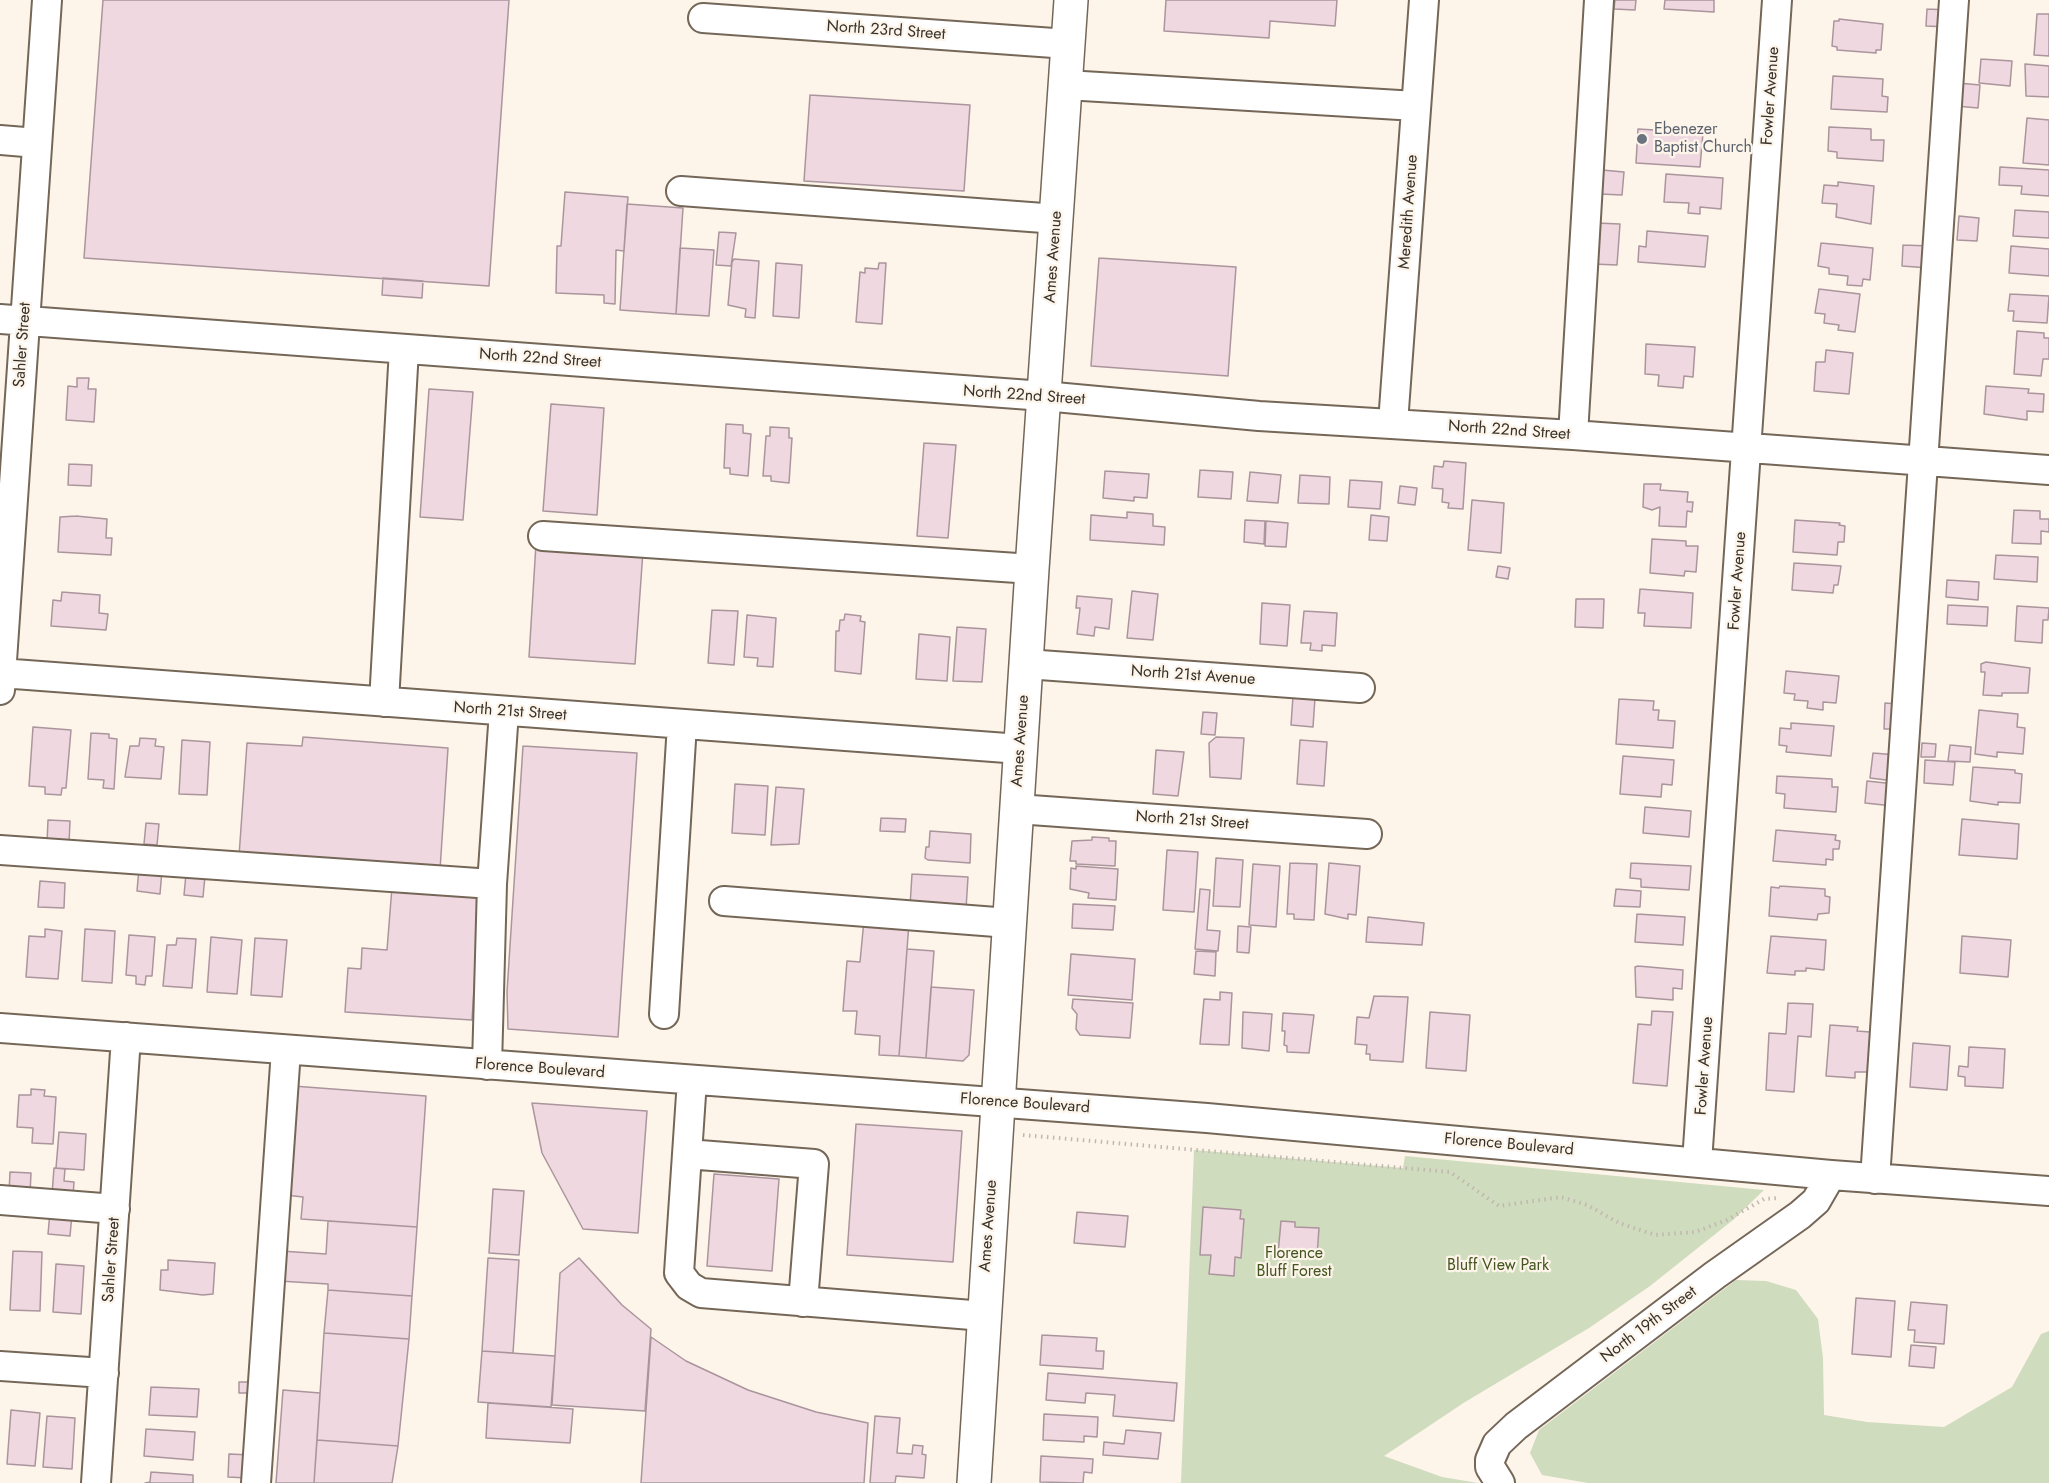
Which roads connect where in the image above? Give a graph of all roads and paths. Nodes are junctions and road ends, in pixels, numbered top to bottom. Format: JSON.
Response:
{"nodes":[{"id":1,"x":47,"y":0,"type":"edge"},
{"id":2,"x":1071,"y":0,"type":"edge"},
{"id":3,"x":1424,"y":0,"type":"edge"},
{"id":4,"x":1599,"y":0,"type":"edge"},
{"id":5,"x":1777,"y":0,"type":"edge"},
{"id":6,"x":1954,"y":0,"type":"edge"},
{"id":7,"x":703,"y":18,"type":"dead end"},
{"id":8,"x":1068,"y":44,"type":"junction"},
{"id":9,"x":1066,"y":84,"type":"junction"},
{"id":10,"x":1416,"y":106,"type":"junction"},
{"id":11,"x":0,"y":140,"type":"edge"},
{"id":12,"x":38,"y":143,"type":"junction"},
{"id":13,"x":681,"y":191,"type":"dead end"},
{"id":14,"x":1057,"y":219,"type":"junction"},
{"id":15,"x":13,"y":320,"type":"edge"},
{"id":16,"x":404,"y":349,"type":"junction"},
{"id":17,"x":1044,"y":396,"type":"junction"},
{"id":18,"x":1393,"y":423,"type":"junction"},
{"id":19,"x":1573,"y":435,"type":"junction"},
{"id":20,"x":1747,"y":448,"type":"junction"},
{"id":21,"x":1923,"y":460,"type":"junction"},
{"id":22,"x":2049,"y":471,"type":"edge"},
{"id":23,"x":6,"y":496,"type":"edge"},
{"id":24,"x":543,"y":536,"type":"dead end"},
{"id":25,"x":1032,"y":569,"type":"junction"},
{"id":26,"x":1026,"y":664,"type":"junction"},
{"id":27,"x":0,"y":679,"type":"edge"},
{"id":28,"x":1360,"y":688,"type":"dead end"},
{"id":29,"x":384,"y":702,"type":"junction"},
{"id":30,"x":504,"y":711,"type":"junction"},
{"id":31,"x":682,"y":724,"type":"junction"},
{"id":32,"x":1020,"y":749,"type":"junction"},
{"id":33,"x":1017,"y":809,"type":"junction"},
{"id":34,"x":1367,"y":834,"type":"dead end"},
{"id":35,"x":0,"y":850,"type":"edge"},
{"id":36,"x":492,"y":884,"type":"junction"},
{"id":37,"x":724,"y":902,"type":"dead end"},
{"id":38,"x":1009,"y":923,"type":"junction"},
{"id":39,"x":664,"y":1014,"type":"dead end"},
{"id":40,"x":0,"y":1028,"type":"edge"},
{"id":41,"x":126,"y":1037,"type":"junction"},
{"id":42,"x":286,"y":1050,"type":"junction"},
{"id":43,"x":488,"y":1065,"type":"junction"},
{"id":44,"x":692,"y":1080,"type":"junction"},
{"id":45,"x":996,"y":1117,"type":"junction"},
{"id":46,"x":687,"y":1154,"type":"junction"},
{"id":47,"x":1697,"y":1162,"type":"junction"},
{"id":48,"x":1831,"y":1175,"type":"junction"},
{"id":49,"x":1875,"y":1179,"type":"junction"},
{"id":50,"x":2049,"y":1191,"type":"edge"},
{"id":51,"x":0,"y":1200,"type":"edge"},
{"id":52,"x":1816,"y":1201,"type":"junction"},
{"id":53,"x":115,"y":1209,"type":"junction"},
{"id":54,"x":803,"y":1302,"type":"junction"},
{"id":55,"x":984,"y":1316,"type":"junction"},
{"id":56,"x":0,"y":1366,"type":"edge"},
{"id":57,"x":104,"y":1373,"type":"junction"},
{"id":58,"x":96,"y":1483,"type":"edge"},
{"id":59,"x":256,"y":1483,"type":"edge"},
{"id":60,"x":974,"y":1483,"type":"edge"},
{"id":61,"x":1500,"y":1483,"type":"edge"}],
"edges":[{"from":1,"to":12,"type":"street","name":"Sahler Street"},
{"from":2,"to":8,"type":"main road","name":"Ames Avenue"},
{"from":3,"to":10,"type":"street","name":"Meredith Avenue"},
{"from":4,"to":19,"type":"street"},
{"from":5,"to":20,"type":"street","name":"Fowler Avenue"},
{"from":6,"to":21,"type":"street"},
{"from":7,"to":8,"type":"street","name":"North 23rd Street"},
{"from":8,"to":9,"type":"main road","name":"Ames Avenue"},
{"from":9,"to":10,"type":"street"},
{"from":9,"to":14,"type":"main road","name":"Ames Avenue"},
{"from":10,"to":18,"type":"street","name":"Meredith Avenue"},
{"from":11,"to":12,"type":"street"},
{"from":12,"to":15,"type":"street","name":"Sahler Street"},
{"from":13,"to":14,"type":"street"},
{"from":14,"to":17,"type":"main road","name":"Ames Avenue"},
{"from":15,"to":16,"type":"street","name":"North 22nd Street"},
{"from":15,"to":23,"type":"street","name":"Sahler Street"},
{"from":16,"to":17,"type":"street","name":"North 22nd Street"},
{"from":16,"to":29,"type":"street"},
{"from":17,"to":18,"type":"street","name":"North 22nd Street"},
{"from":17,"to":25,"type":"main road","name":"Ames Avenue"},
{"from":18,"to":19,"type":"street","name":"North 22nd Street"},
{"from":19,"to":20,"type":"street","name":"North 22nd Street"},
{"from":20,"to":21,"type":"street","name":"North 22nd Street"},
{"from":20,"to":47,"type":"street","name":"Fowler Avenue"},
{"from":21,"to":22,"type":"street","name":"North 22nd Street"},
{"from":21,"to":49,"type":"street"},
{"from":23,"to":27,"type":"street","name":"Sahler Street"},
{"from":24,"to":25,"type":"street"},
{"from":25,"to":26,"type":"main road","name":"Ames Avenue"},
{"from":26,"to":28,"type":"street","name":"North 21st Avenue"},
{"from":26,"to":32,"type":"main road","name":"Ames Avenue"},
{"from":27,"to":29,"type":"street","name":"North 21st Street"},
{"from":29,"to":30,"type":"street","name":"North 21st Street"},
{"from":30,"to":31,"type":"street","name":"North 21st Street"},
{"from":30,"to":36,"type":"street"},
{"from":31,"to":32,"type":"street","name":"North 21st Street"},
{"from":31,"to":39,"type":"street"},
{"from":32,"to":33,"type":"main road","name":"Ames Avenue"},
{"from":33,"to":34,"type":"street","name":"North 21st Street"},
{"from":33,"to":38,"type":"main road","name":"Ames Avenue"},
{"from":35,"to":36,"type":"street"},
{"from":36,"to":43,"type":"street"},
{"from":37,"to":38,"type":"street"},
{"from":38,"to":45,"type":"main road","name":"Ames Avenue"},
{"from":40,"to":41,"type":"street","name":"Florence Boulevard"},
{"from":41,"to":42,"type":"street","name":"Florence Boulevard"},
{"from":41,"to":53,"type":"street","name":"Sahler Street"},
{"from":42,"to":43,"type":"street","name":"Florence Boulevard"},
{"from":42,"to":59,"type":"street"},
{"from":43,"to":44,"type":"street","name":"Florence Boulevard"},
{"from":44,"to":45,"type":"street","name":"Florence Boulevard"},
{"from":44,"to":46,"type":"street"},
{"from":45,"to":47,"type":"street","name":"Florence Boulevard"},
{"from":45,"to":52,"type":"path"},
{"from":45,"to":55,"type":"main road","name":"Ames Avenue"},
{"from":46,"to":54,"type":"street"},
{"from":46,"to":54,"type":"street"},
{"from":47,"to":48,"type":"street","name":"Florence Boulevard"},
{"from":48,"to":49,"type":"street","name":"Florence Boulevard"},
{"from":48,"to":52,"type":"street","name":"North 19th Street"},
{"from":49,"to":50,"type":"street","name":"Florence Boulevard"},
{"from":51,"to":53,"type":"street"},
{"from":52,"to":61,"type":"street","name":"North 19th Street"},
{"from":53,"to":57,"type":"street","name":"Sahler Street"},
{"from":54,"to":55,"type":"street"},
{"from":55,"to":60,"type":"main road","name":"Ames Avenue"},
{"from":56,"to":57,"type":"street"},
{"from":57,"to":58,"type":"street","name":"Sahler Street"}]}
